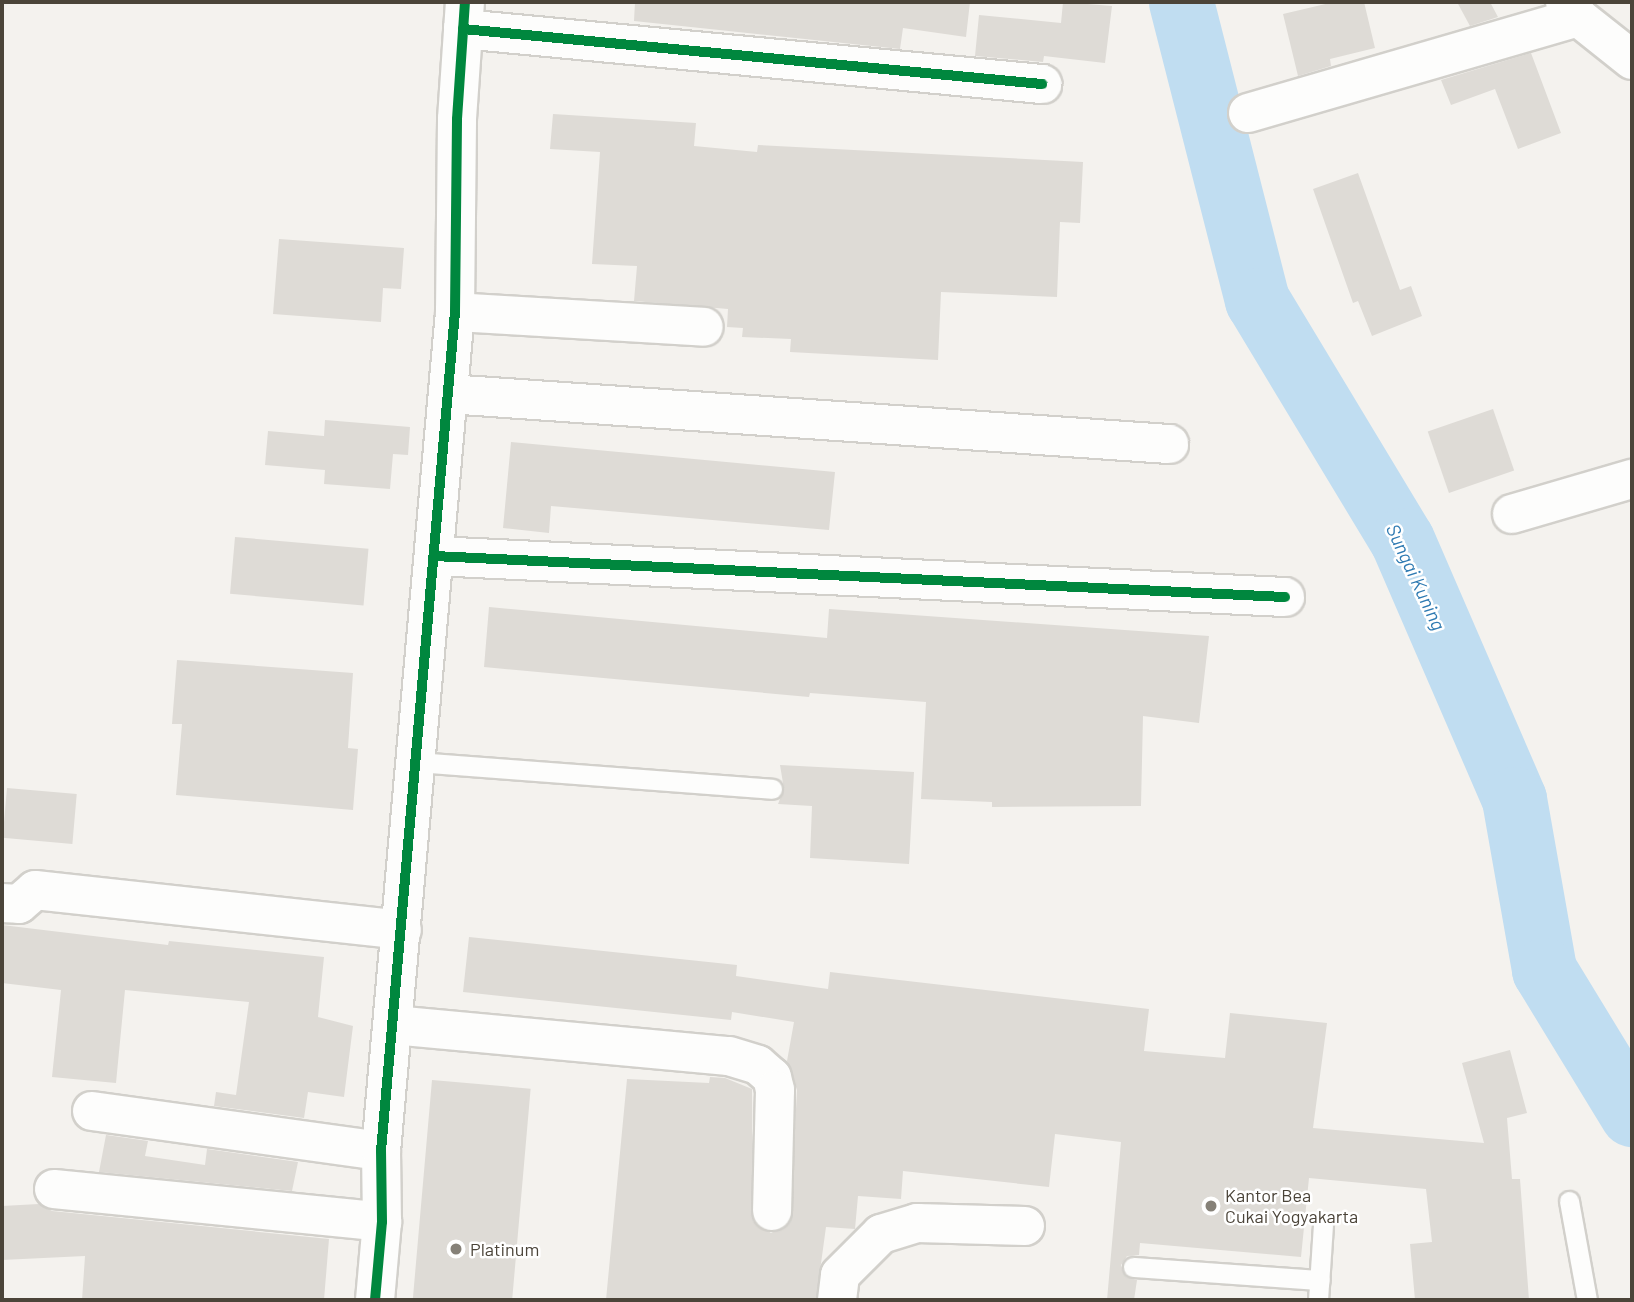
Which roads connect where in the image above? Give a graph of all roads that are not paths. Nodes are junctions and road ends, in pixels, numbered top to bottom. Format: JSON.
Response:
{"nodes":[{"id":1,"x":1571,"y":10,"type":"edge"},
{"id":2,"x":464,"y":16,"type":"edge"},
{"id":3,"x":1632,"y":60,"type":"edge"},
{"id":4,"x":1042,"y":84,"type":"dead end"},
{"id":5,"x":1248,"y":113,"type":"dead end"},
{"id":6,"x":455,"y":312,"type":"junction"},
{"id":7,"x":704,"y":327,"type":"dead end"},
{"id":8,"x":448,"y":394,"type":"junction"},
{"id":9,"x":1169,"y":444,"type":"dead end"},
{"id":10,"x":1632,"y":479,"type":"edge"},
{"id":11,"x":1512,"y":514,"type":"dead end"},
{"id":12,"x":434,"y":556,"type":"junction"},
{"id":13,"x":1285,"y":597,"type":"dead end"},
{"id":14,"x":416,"y":762,"type":"junction"},
{"id":15,"x":772,"y":789,"type":"dead end"},
{"id":16,"x":2,"y":903,"type":"edge"},
{"id":17,"x":402,"y":930,"type":"junction"},
{"id":18,"x":393,"y":1025,"type":"junction"},
{"id":19,"x":92,"y":1111,"type":"dead end"},
{"id":20,"x":381,"y":1151,"type":"junction"},
{"id":21,"x":54,"y":1189,"type":"dead end"},
{"id":22,"x":1569,"y":1201,"type":"dead end"},
{"id":23,"x":772,"y":1211,"type":"dead end"},
{"id":24,"x":383,"y":1222,"type":"junction"},
{"id":25,"x":1323,"y":1225,"type":"dead end"},
{"id":26,"x":1025,"y":1226,"type":"dead end"},
{"id":27,"x":1133,"y":1267,"type":"dead end"},
{"id":28,"x":1320,"y":1280,"type":"junction"},
{"id":29,"x":375,"y":1300,"type":"edge"},
{"id":30,"x":837,"y":1300,"type":"edge"},
{"id":31,"x":1318,"y":1300,"type":"edge"},
{"id":32,"x":1587,"y":1300,"type":"edge"}],
"edges":[{"from":1,"to":3,"type":"street"},
{"from":1,"to":5,"type":"street"},
{"from":2,"to":4,"type":"street"},
{"from":2,"to":6,"type":"street"},
{"from":6,"to":7,"type":"street"},
{"from":6,"to":8,"type":"street"},
{"from":8,"to":9,"type":"street"},
{"from":8,"to":12,"type":"street"},
{"from":10,"to":11,"type":"street"},
{"from":12,"to":13,"type":"street"},
{"from":12,"to":14,"type":"street"},
{"from":14,"to":15,"type":"lane"},
{"from":14,"to":17,"type":"street"},
{"from":16,"to":17,"type":"street"},
{"from":17,"to":18,"type":"street"},
{"from":18,"to":20,"type":"street"},
{"from":18,"to":23,"type":"street"},
{"from":19,"to":20,"type":"street"},
{"from":20,"to":24,"type":"street"},
{"from":21,"to":24,"type":"street"},
{"from":22,"to":32,"type":"lane"},
{"from":24,"to":29,"type":"street"},
{"from":25,"to":28,"type":"lane"},
{"from":26,"to":30,"type":"street"},
{"from":27,"to":28,"type":"lane"},
{"from":28,"to":31,"type":"lane"}]}
